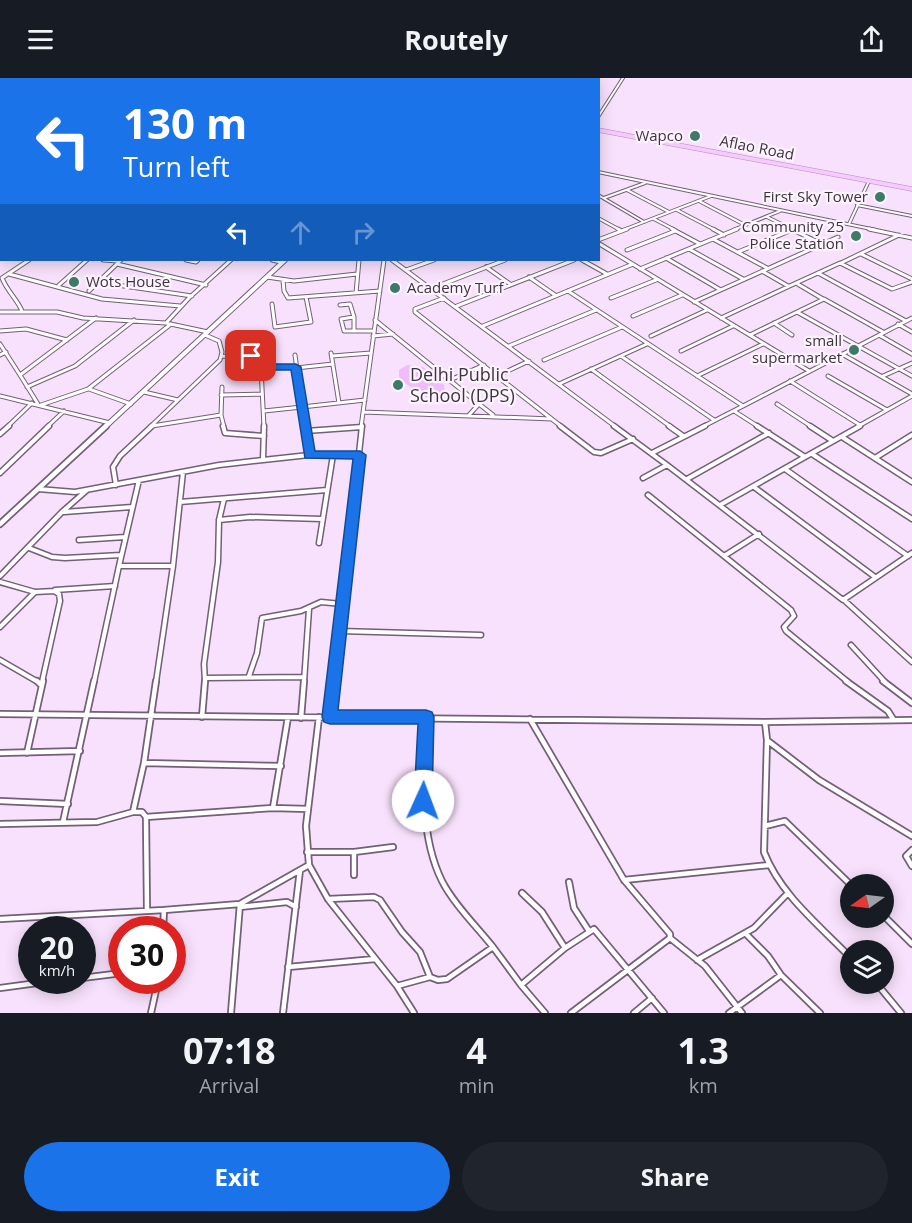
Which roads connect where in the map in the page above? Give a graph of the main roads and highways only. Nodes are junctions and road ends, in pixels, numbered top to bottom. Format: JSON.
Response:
{"nodes":[{"id":1,"x":600,"y":130,"type":"edge"},
{"id":2,"x":912,"y":189,"type":"edge"}],
"edges":[{"from":1,"to":2,"type":"highway","name":"Aflao Road"}]}
